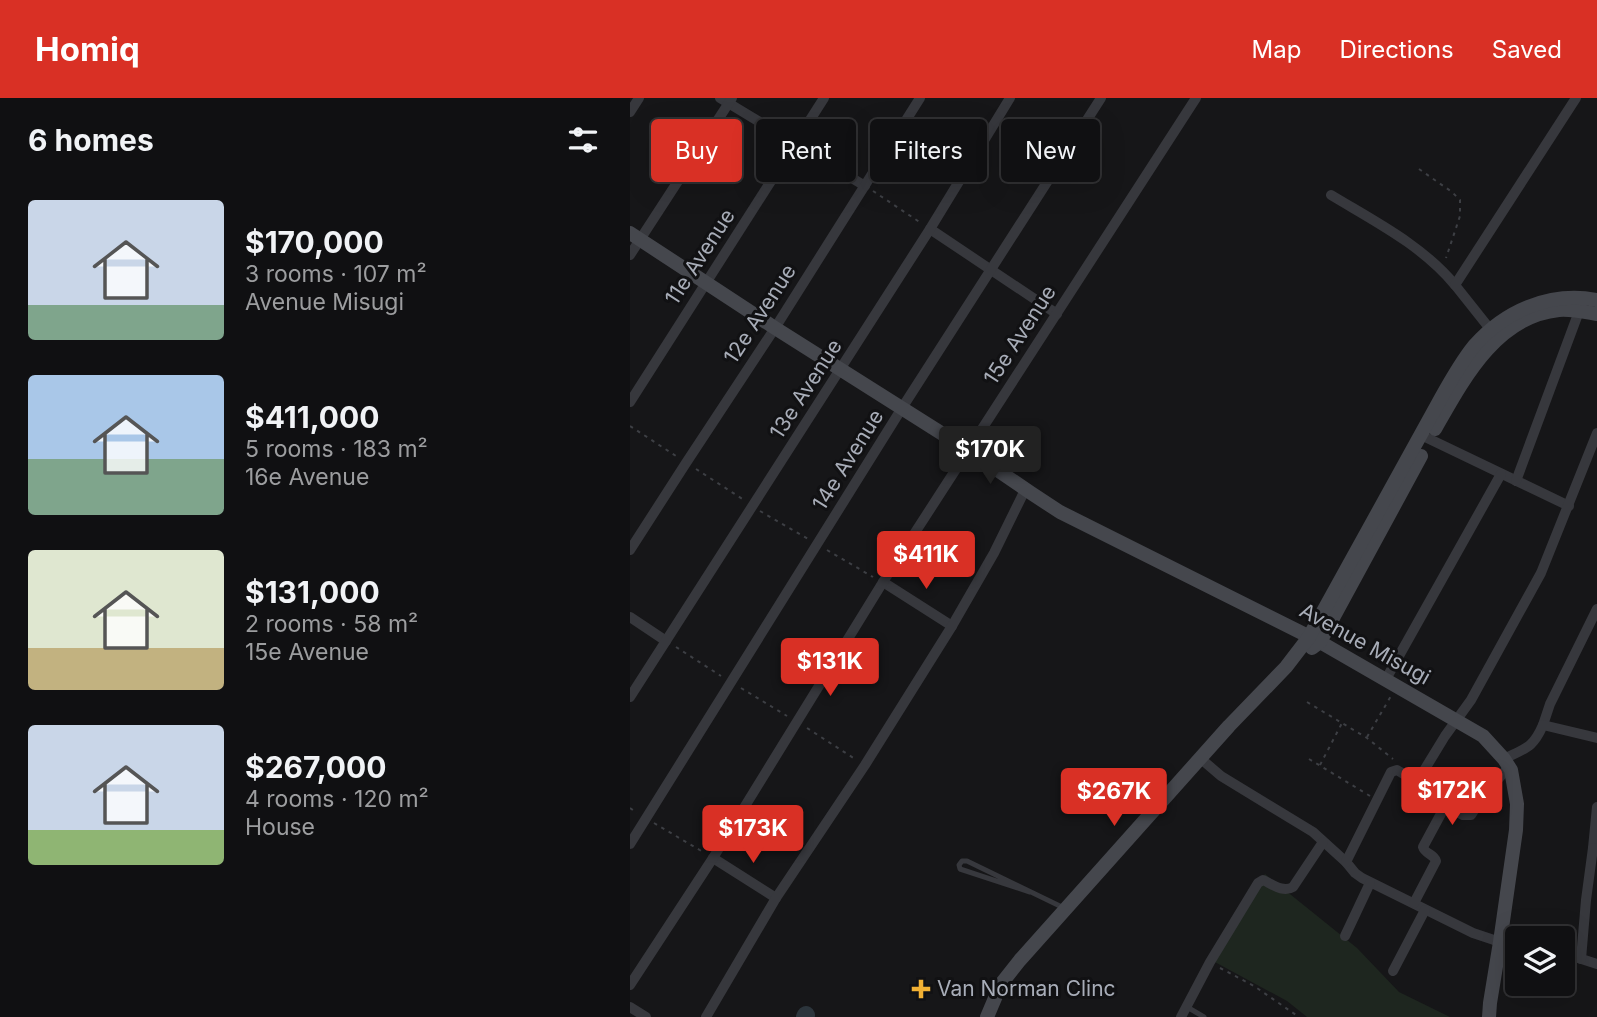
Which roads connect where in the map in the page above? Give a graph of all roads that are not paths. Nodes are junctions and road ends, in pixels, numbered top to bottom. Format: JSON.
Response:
{"nodes":[{"id":1,"x":639,"y":98,"type":"edge"},
{"id":2,"x":824,"y":98,"type":"edge"},
{"id":3,"x":920,"y":98,"type":"edge"},
{"id":4,"x":1010,"y":98,"type":"edge"},
{"id":5,"x":1101,"y":98,"type":"edge"},
{"id":6,"x":1196,"y":98,"type":"edge"},
{"id":7,"x":1576,"y":98,"type":"edge"},
{"id":8,"x":727,"y":100,"type":"edge"},
{"id":9,"x":630,"y":112,"type":"edge"},
{"id":10,"x":756,"y":119,"type":"edge"},
{"id":11,"x":811,"y":119,"type":"edge"},
{"id":12,"x":856,"y":181,"type":"edge"},
{"id":13,"x":771,"y":182,"type":"edge"},
{"id":14,"x":865,"y":186,"type":"junction"},
{"id":15,"x":1331,"y":195,"type":"dead end"},
{"id":16,"x":930,"y":229,"type":"junction"},
{"id":17,"x":635,"y":236,"type":"edge"},
{"id":18,"x":630,"y":255,"type":"edge"},
{"id":19,"x":991,"y":269,"type":"junction"},
{"id":20,"x":706,"y":284,"type":"junction"},
{"id":21,"x":1455,"y":285,"type":"junction"},
{"id":22,"x":1587,"y":303,"type":"edge"},
{"id":23,"x":1057,"y":314,"type":"junction"},
{"id":24,"x":1597,"y":314,"type":"edge"},
{"id":25,"x":775,"y":328,"type":"junction"},
{"id":26,"x":1494,"y":334,"type":"junction"},
{"id":27,"x":841,"y":369,"type":"junction"},
{"id":28,"x":630,"y":402,"type":"edge"},
{"id":29,"x":902,"y":408,"type":"junction"},
{"id":30,"x":1597,"y":433,"type":"edge"},
{"id":31,"x":1426,"y":437,"type":"junction"},
{"id":32,"x":968,"y":450,"type":"junction"},
{"id":33,"x":1501,"y":474,"type":"junction"},
{"id":34,"x":1516,"y":481,"type":"junction"},
{"id":35,"x":1028,"y":491,"type":"junction"},
{"id":36,"x":1569,"y":506,"type":"junction"},
{"id":37,"x":630,"y":550,"type":"edge"},
{"id":38,"x":883,"y":582,"type":"junction"},
{"id":39,"x":1597,"y":609,"type":"edge"},
{"id":40,"x":630,"y":617,"type":"edge"},
{"id":41,"x":952,"y":625,"type":"junction"},
{"id":42,"x":1314,"y":639,"type":"junction"},
{"id":43,"x":666,"y":641,"type":"junction"},
{"id":44,"x":1392,"y":682,"type":"junction"},
{"id":45,"x":630,"y":697,"type":"edge"},
{"id":46,"x":1457,"y":720,"type":"junction"},
{"id":47,"x":1543,"y":725,"type":"junction"},
{"id":48,"x":1597,"y":738,"type":"edge"},
{"id":49,"x":1199,"y":758,"type":"junction"},
{"id":50,"x":1507,"y":763,"type":"junction"},
{"id":51,"x":1597,"y":807,"type":"edge"},
{"id":52,"x":1323,"y":842,"type":"junction"},
{"id":53,"x":630,"y":844,"type":"edge"},
{"id":54,"x":1595,"y":849,"type":"edge"},
{"id":55,"x":713,"y":858,"type":"junction"},
{"id":56,"x":1346,"y":862,"type":"junction"},
{"id":57,"x":1370,"y":883,"type":"junction"},
{"id":58,"x":1030,"y":892,"type":"junction"},
{"id":59,"x":776,"y":898,"type":"junction"},
{"id":60,"x":1413,"y":903,"type":"junction"},
{"id":61,"x":1065,"y":909,"type":"junction"},
{"id":62,"x":1425,"y":910,"type":"junction"},
{"id":63,"x":1345,"y":936,"type":"dead end"},
{"id":64,"x":1505,"y":941,"type":"edge"},
{"id":65,"x":1500,"y":942,"type":"junction"},
{"id":66,"x":1575,"y":957,"type":"edge"},
{"id":67,"x":1581,"y":959,"type":"junction"},
{"id":68,"x":1597,"y":964,"type":"edge"},
{"id":69,"x":1393,"y":971,"type":"dead end"},
{"id":70,"x":630,"y":985,"type":"edge"},
{"id":71,"x":630,"y":1007,"type":"edge"},
{"id":72,"x":1184,"y":1012,"type":"edge"},
{"id":73,"x":646,"y":1017,"type":"edge"},
{"id":74,"x":706,"y":1017,"type":"edge"},
{"id":75,"x":987,"y":1017,"type":"edge"},
{"id":76,"x":1204,"y":1017,"type":"edge"},
{"id":77,"x":1489,"y":1017,"type":"edge"}],
"edges":[{"from":1,"to":9,"type":"street"},
{"from":2,"to":11,"type":"street","name":"11e Avenue"},
{"from":3,"to":14,"type":"street","name":"12e Avenue"},
{"from":4,"to":16,"type":"street","name":"13e Avenue"},
{"from":5,"to":19,"type":"street","name":"14e Avenue"},
{"from":6,"to":23,"type":"street","name":"15e Avenue"},
{"from":7,"to":21,"type":"street"},
{"from":8,"to":10,"type":"street"},
{"from":8,"to":17,"type":"street"},
{"from":12,"to":14,"type":"street"},
{"from":13,"to":20,"type":"street","name":"11e Avenue"},
{"from":14,"to":25,"type":"street","name":"12e Avenue"},
{"from":15,"to":21,"type":"street"},
{"from":16,"to":19,"type":"street"},
{"from":16,"to":27,"type":"street","name":"13e Avenue"},
{"from":17,"to":18,"type":"street"},
{"from":17,"to":20,"type":"street","name":"Avenue Misugi"},
{"from":19,"to":23,"type":"street"},
{"from":19,"to":29,"type":"street","name":"14e Avenue"},
{"from":20,"to":25,"type":"street","name":"Avenue Misugi"},
{"from":20,"to":28,"type":"street","name":"11e Avenue"},
{"from":21,"to":26,"type":"street"},
{"from":22,"to":24,"type":"street"},
{"from":22,"to":26,"type":"street"},
{"from":22,"to":34,"type":"street"},
{"from":23,"to":32,"type":"street","name":"15e Avenue"},
{"from":25,"to":27,"type":"street","name":"Avenue Misugi"},
{"from":25,"to":37,"type":"street","name":"12e Avenue"},
{"from":26,"to":31,"type":"street"},
{"from":27,"to":29,"type":"street","name":"Avenue Misugi"},
{"from":27,"to":43,"type":"street","name":"13e Avenue"},
{"from":29,"to":32,"type":"street","name":"Avenue Misugi"},
{"from":29,"to":53,"type":"street","name":"14e Avenue"},
{"from":30,"to":36,"type":"street"},
{"from":31,"to":33,"type":"street"},
{"from":31,"to":42,"type":"street"},
{"from":32,"to":35,"type":"street","name":"Avenue Misugi"},
{"from":32,"to":38,"type":"street","name":"15e Avenue"},
{"from":33,"to":34,"type":"street"},
{"from":33,"to":44,"type":"street"},
{"from":34,"to":36,"type":"street"},
{"from":35,"to":41,"type":"street"},
{"from":35,"to":42,"type":"street","name":"Avenue Misugi"},
{"from":36,"to":46,"type":"street"},
{"from":38,"to":41,"type":"street"},
{"from":38,"to":55,"type":"street","name":"15e Avenue"},
{"from":39,"to":47,"type":"street"},
{"from":40,"to":43,"type":"street"},
{"from":41,"to":59,"type":"street"},
{"from":42,"to":44,"type":"street","name":"Avenue Misugi"},
{"from":42,"to":49,"type":"street"},
{"from":43,"to":45,"type":"street","name":"13e Avenue"},
{"from":44,"to":46,"type":"street","name":"Avenue Misugi"},
{"from":46,"to":50,"type":"street","name":"Avenue Misugi"},
{"from":46,"to":56,"type":"street"},
{"from":47,"to":48,"type":"street"},
{"from":47,"to":50,"type":"street"},
{"from":49,"to":52,"type":"street"},
{"from":49,"to":61,"type":"street"},
{"from":50,"to":60,"type":"street"},
{"from":50,"to":65,"type":"street"},
{"from":51,"to":54,"type":"street"},
{"from":52,"to":56,"type":"street"},
{"from":52,"to":72,"type":"street"},
{"from":54,"to":67,"type":"street"},
{"from":55,"to":59,"type":"street"},
{"from":55,"to":70,"type":"street","name":"15e Avenue"},
{"from":56,"to":57,"type":"street"},
{"from":57,"to":60,"type":"street"},
{"from":57,"to":63,"type":"street"},
{"from":58,"to":58,"type":"lane"},
{"from":58,"to":61,"type":"lane"},
{"from":59,"to":74,"type":"street"},
{"from":60,"to":62,"type":"street"},
{"from":61,"to":75,"type":"street"},
{"from":62,"to":65,"type":"street"},
{"from":62,"to":69,"type":"street"},
{"from":64,"to":65,"type":"street"},
{"from":65,"to":77,"type":"street"},
{"from":66,"to":67,"type":"street"},
{"from":67,"to":68,"type":"street"},
{"from":71,"to":73,"type":"street"},
{"from":72,"to":76,"type":"lane"}]}
